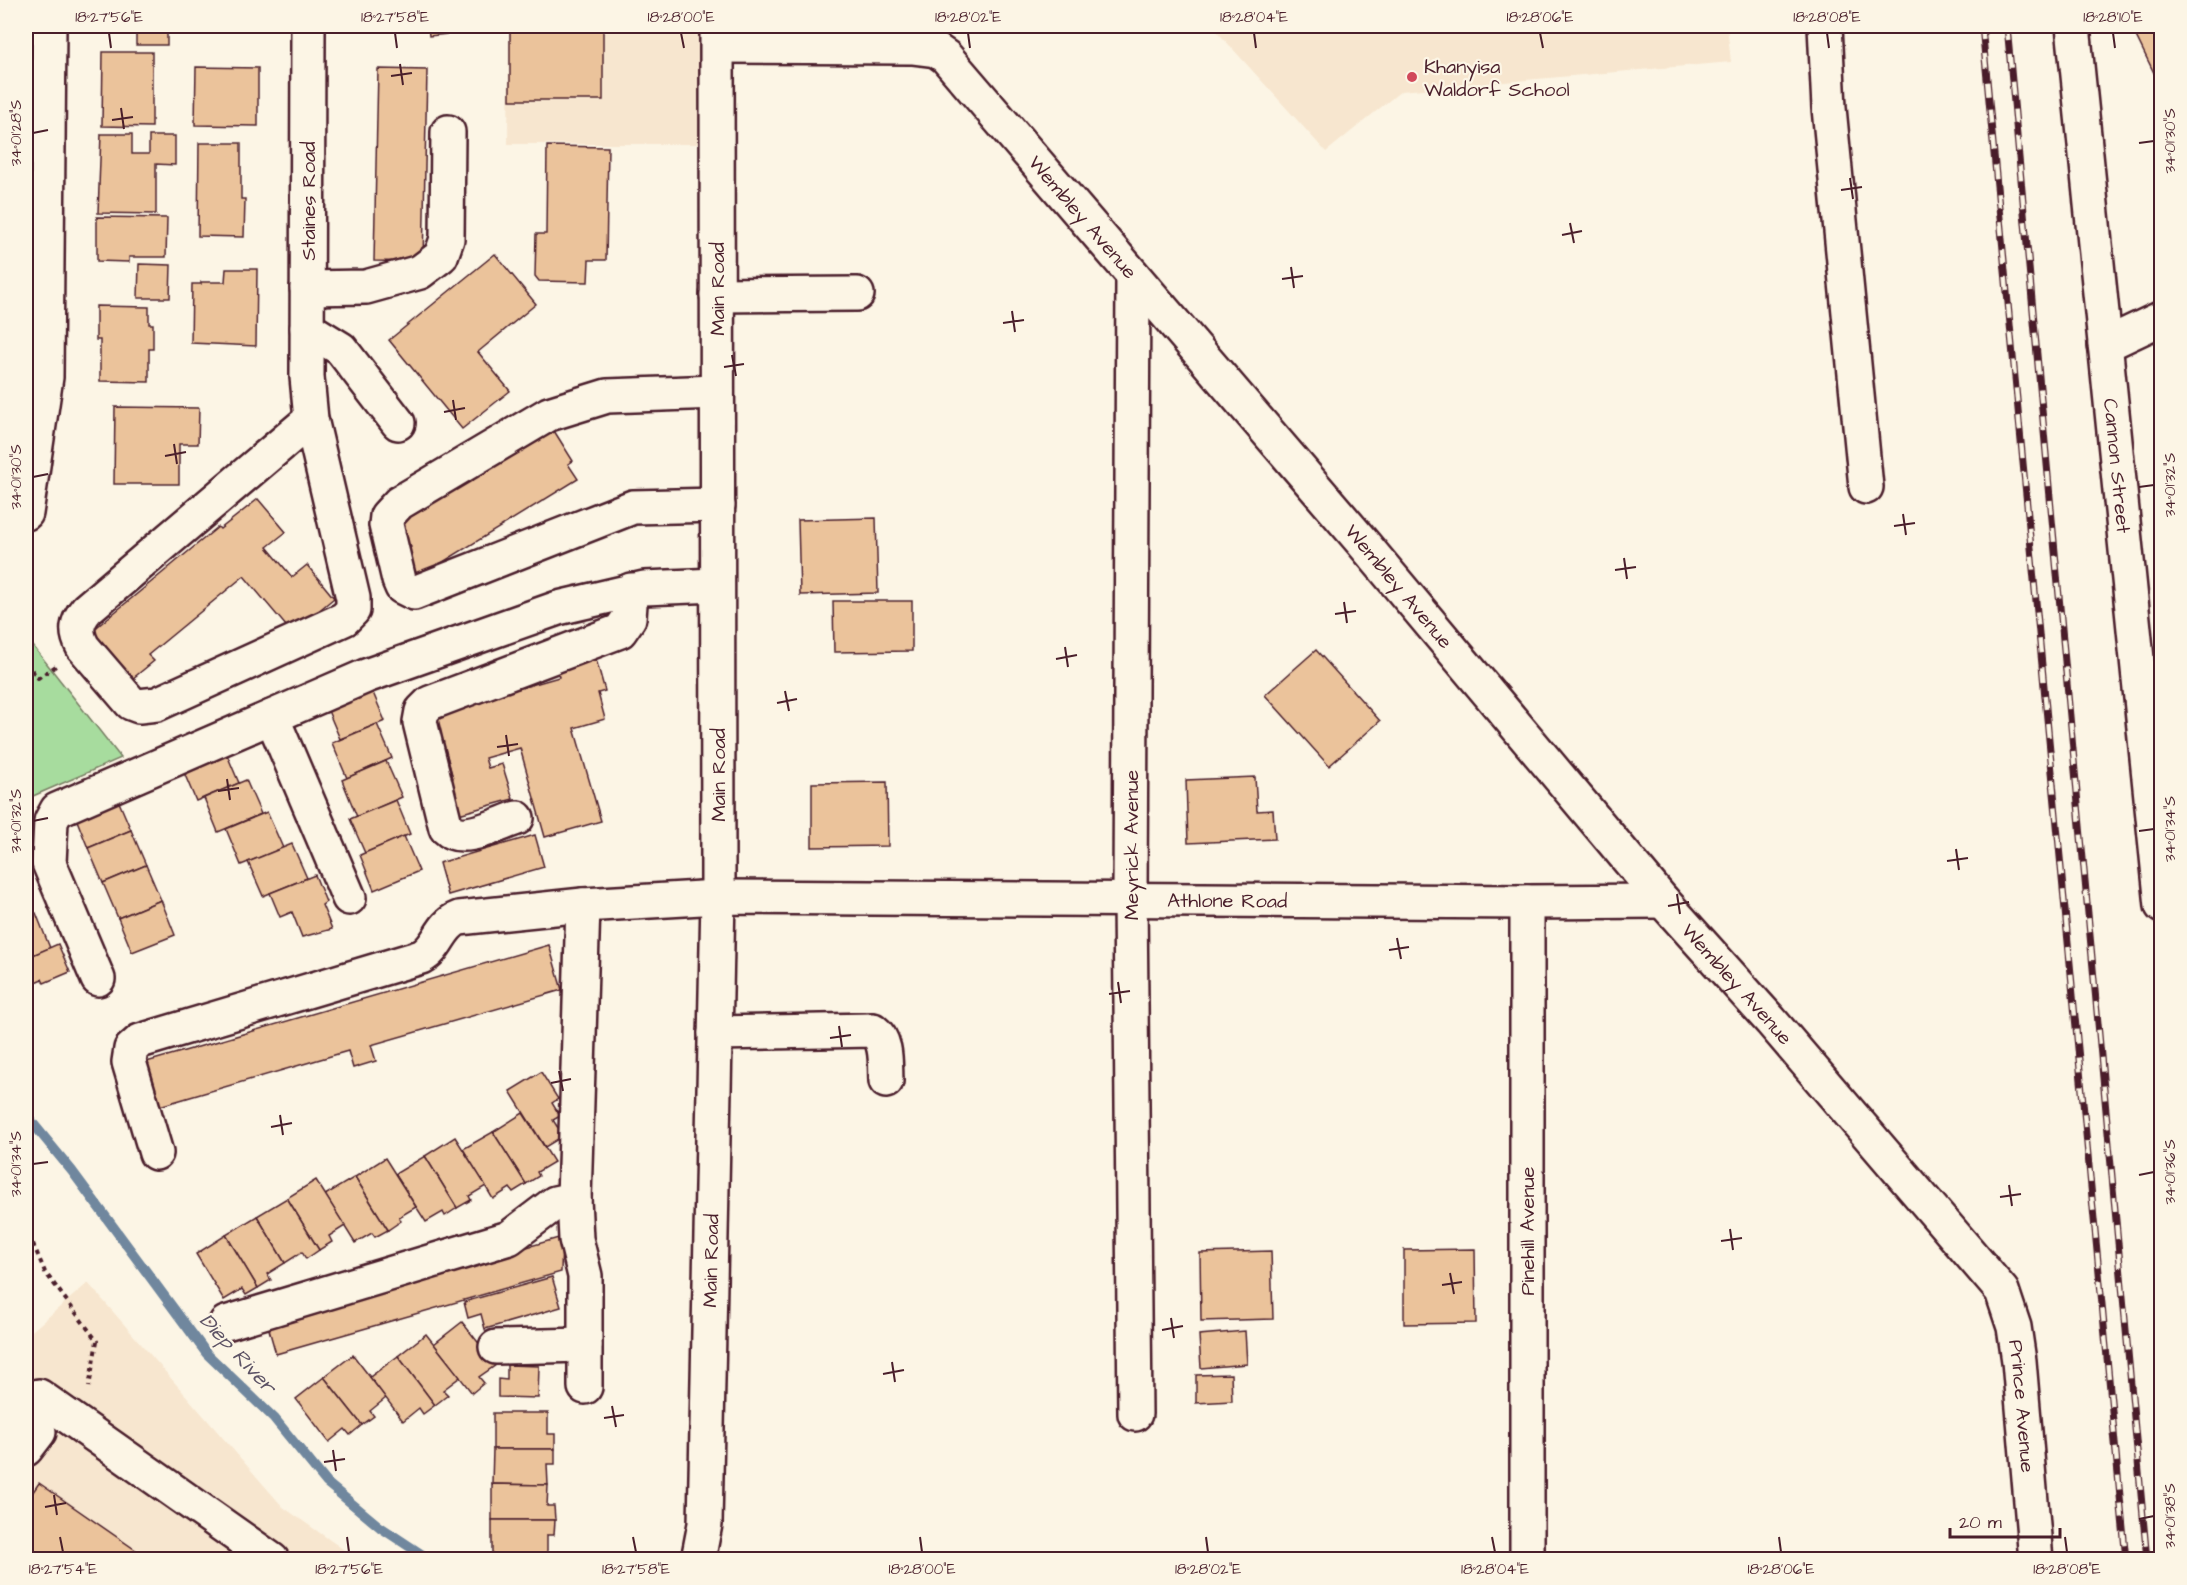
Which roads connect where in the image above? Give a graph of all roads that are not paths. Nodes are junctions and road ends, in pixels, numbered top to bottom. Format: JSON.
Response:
{"nodes":[{"id":1,"x":309,"y":26,"type":"edge"},
{"id":2,"x":1825,"y":26,"type":"edge"},
{"id":3,"x":2073,"y":26,"type":"edge"},
{"id":4,"x":718,"y":36,"type":"edge"},
{"id":5,"x":41,"y":45,"type":"edge"},
{"id":6,"x":448,"y":132,"type":"dead end"},
{"id":7,"x":1133,"y":275,"type":"junction"},
{"id":8,"x":36,"y":285,"type":"edge"},
{"id":9,"x":307,"y":288,"type":"junction"},
{"id":10,"x":857,"y":294,"type":"dead end"},
{"id":11,"x":717,"y":295,"type":"junction"},
{"id":12,"x":2162,"y":318,"type":"edge"},
{"id":13,"x":307,"y":328,"type":"junction"},
{"id":14,"x":2105,"y":345,"type":"junction"},
{"id":15,"x":717,"y":392,"type":"junction"},
{"id":16,"x":311,"y":419,"type":"junction"},
{"id":17,"x":398,"y":423,"type":"dead end"},
{"id":18,"x":28,"y":477,"type":"edge"},
{"id":19,"x":1866,"y":487,"type":"dead end"},
{"id":20,"x":718,"y":505,"type":"junction"},
{"id":21,"x":26,"y":513,"type":"edge"},
{"id":22,"x":717,"y":585,"type":"junction"},
{"id":23,"x":631,"y":590,"type":"junction"},
{"id":24,"x":272,"y":717,"type":"junction"},
{"id":25,"x":2155,"y":776,"type":"edge"},
{"id":26,"x":517,"y":818,"type":"dead end"},
{"id":27,"x":718,"y":897,"type":"junction"},
{"id":28,"x":350,"y":898,"type":"dead end"},
{"id":29,"x":1131,"y":899,"type":"junction"},
{"id":30,"x":1663,"y":901,"type":"junction"},
{"id":31,"x":1527,"y":902,"type":"junction"},
{"id":32,"x":583,"y":905,"type":"junction"},
{"id":33,"x":2162,"y":906,"type":"edge"},
{"id":34,"x":98,"y":979,"type":"dead end"},
{"id":35,"x":715,"y":1034,"type":"junction"},
{"id":36,"x":886,"y":1081,"type":"dead end"},
{"id":37,"x":156,"y":1153,"type":"dead end"},
{"id":38,"x":574,"y":1199,"type":"junction"},
{"id":39,"x":2002,"y":1292,"type":"joint"},
{"id":40,"x":226,"y":1323,"type":"dead end"},
{"id":41,"x":585,"y":1345,"type":"junction"},
{"id":42,"x":496,"y":1347,"type":"dead end"},
{"id":43,"x":585,"y":1387,"type":"dead end"},
{"id":44,"x":1135,"y":1414,"type":"dead end"},
{"id":45,"x":30,"y":1429,"type":"edge"},
{"id":46,"x":705,"y":1524,"type":"junction"},
{"id":47,"x":272,"y":1560,"type":"edge"},
{"id":48,"x":698,"y":1560,"type":"edge"},
{"id":49,"x":712,"y":1560,"type":"edge"},
{"id":50,"x":1527,"y":1560,"type":"edge"},
{"id":51,"x":2036,"y":1560,"type":"edge"}],
"edges":[{"from":1,"to":9,"type":"street","name":"Staines Road"},
{"from":2,"to":19,"type":"street"},
{"from":3,"to":14,"type":"street","name":"Cannon Street"},
{"from":4,"to":7,"type":"street","name":"Wembley Avenue"},
{"from":4,"to":11,"type":"street","name":"Main Road"},
{"from":5,"to":8,"type":"street"},
{"from":6,"to":9,"type":"street"},
{"from":7,"to":29,"type":"street","name":"Meyrick Avenue"},
{"from":7,"to":30,"type":"street","name":"Wembley Avenue"},
{"from":8,"to":18,"type":"street"},
{"from":9,"to":13,"type":"street","name":"Staines Road"},
{"from":10,"to":11,"type":"street"},
{"from":11,"to":15,"type":"street","name":"Main Road"},
{"from":12,"to":14,"type":"street"},
{"from":13,"to":16,"type":"street","name":"Staines Road"},
{"from":13,"to":17,"type":"street"},
{"from":14,"to":25,"type":"street","name":"Cannon Street"},
{"from":15,"to":20,"type":"street","name":"Main Road"},
{"from":15,"to":20,"type":"street"},
{"from":16,"to":16,"type":"street","name":"Staines Road"},
{"from":18,"to":21,"type":"street"},
{"from":20,"to":22,"type":"street","name":"Main Road"},
{"from":22,"to":23,"type":"street"},
{"from":22,"to":27,"type":"street","name":"Main Road"},
{"from":23,"to":24,"type":"street"},
{"from":23,"to":26,"type":"street"},
{"from":24,"to":28,"type":"street"},
{"from":24,"to":34,"type":"street"},
{"from":25,"to":33,"type":"street","name":"Cannon Street"},
{"from":27,"to":29,"type":"street","name":"Athlone Road"},
{"from":27,"to":32,"type":"street","name":"Athlone Road"},
{"from":27,"to":35,"type":"street","name":"Main Road"},
{"from":29,"to":31,"type":"street","name":"Athlone Road"},
{"from":29,"to":44,"type":"street","name":"Meyrick Avenue"},
{"from":30,"to":31,"type":"street","name":"Athlone Road"},
{"from":30,"to":39,"type":"street","name":"Wembley Avenue"},
{"from":31,"to":50,"type":"street","name":"Pinehill Avenue"},
{"from":32,"to":37,"type":"street","name":"Athlone Road"},
{"from":32,"to":38,"type":"street"},
{"from":35,"to":36,"type":"street"},
{"from":35,"to":46,"type":"street","name":"Main Road"},
{"from":38,"to":40,"type":"street"},
{"from":38,"to":41,"type":"street"},
{"from":39,"to":51,"type":"street","name":"Prince Avenue"},
{"from":41,"to":42,"type":"street"},
{"from":41,"to":43,"type":"street"},
{"from":45,"to":47,"type":"street"},
{"from":46,"to":48,"type":"street","name":"Main Road"},
{"from":46,"to":49,"type":"street","name":"Main Road"}]}
